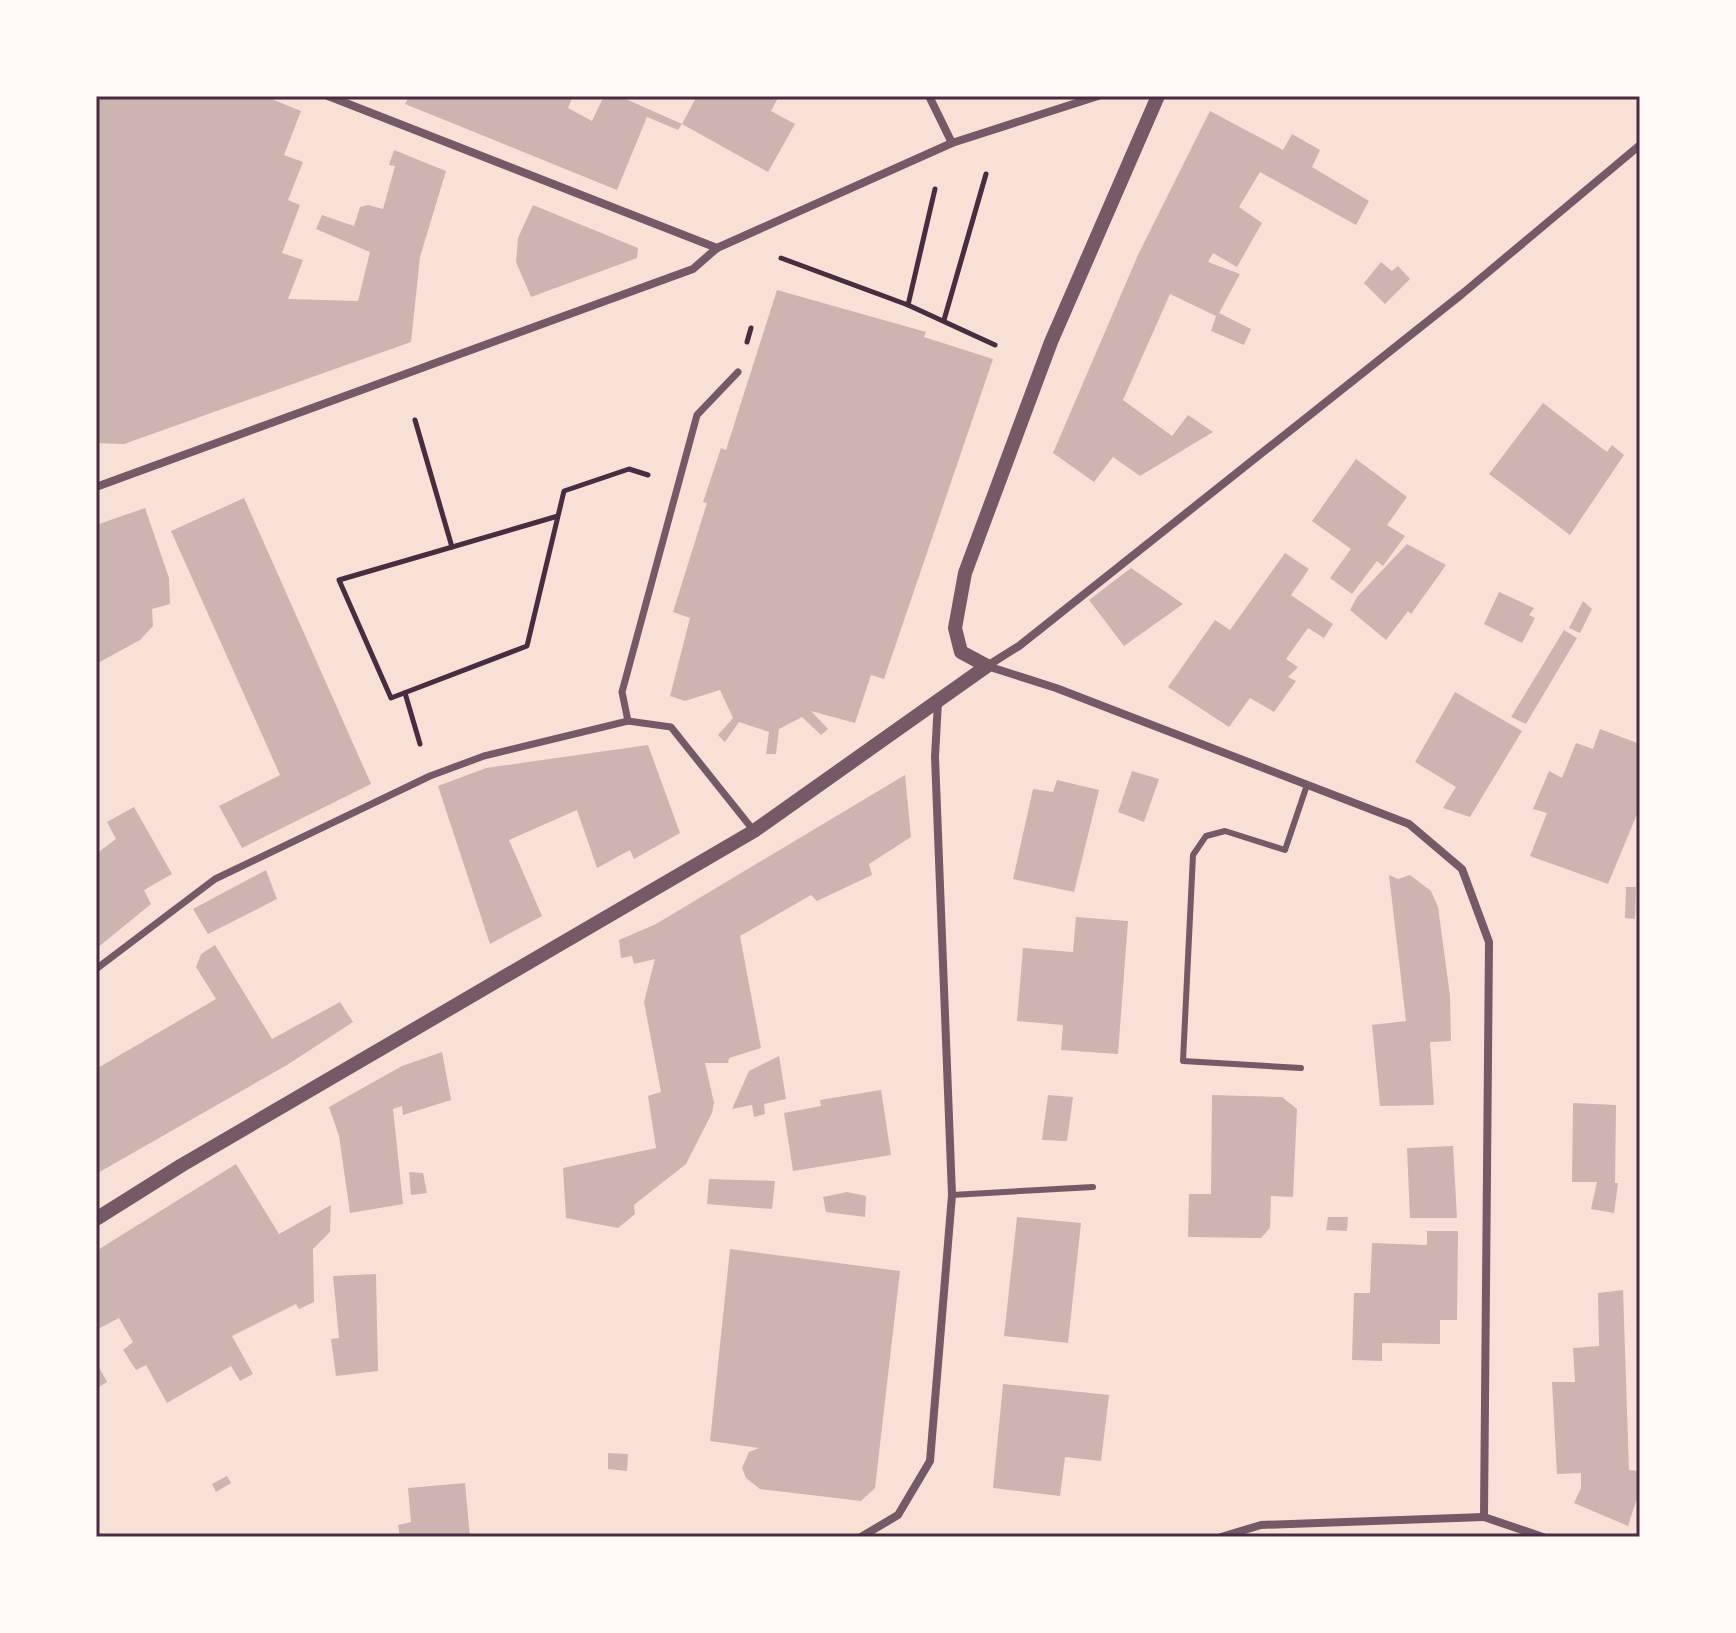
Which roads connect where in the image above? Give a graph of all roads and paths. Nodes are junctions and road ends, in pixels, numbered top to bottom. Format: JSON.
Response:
{"nodes":[{"id":1,"x":328,"y":96,"type":"edge"},
{"id":2,"x":929,"y":96,"type":"edge"},
{"id":3,"x":1098,"y":96,"type":"edge"},
{"id":4,"x":1158,"y":96,"type":"edge"},
{"id":5,"x":952,"y":143,"type":"junction"},
{"id":6,"x":1640,"y":145,"type":"edge"},
{"id":7,"x":986,"y":174,"type":"dead end"},
{"id":8,"x":935,"y":189,"type":"dead end"},
{"id":9,"x":717,"y":248,"type":"junction"},
{"id":10,"x":781,"y":258,"type":"dead end"},
{"id":11,"x":908,"y":305,"type":"junction"},
{"id":12,"x":944,"y":320,"type":"junction"},
{"id":13,"x":995,"y":345,"type":"dead end"},
{"id":14,"x":738,"y":372,"type":"dead end"},
{"id":15,"x":415,"y":420,"type":"dead end"},
{"id":16,"x":655,"y":478,"type":"dead end"},
{"id":17,"x":96,"y":487,"type":"edge"},
{"id":18,"x":558,"y":516,"type":"junction"},
{"id":19,"x":452,"y":547,"type":"junction"},
{"id":20,"x":987,"y":666,"type":"junction"},
{"id":21,"x":405,"y":693,"type":"junction"},
{"id":22,"x":938,"y":699,"type":"junction"},
{"id":23,"x":628,"y":721,"type":"junction"},
{"id":24,"x":419,"y":741,"type":"dead end"},
{"id":25,"x":1307,"y":785,"type":"junction"},
{"id":26,"x":754,"y":831,"type":"junction"},
{"id":27,"x":96,"y":969,"type":"edge"},
{"id":28,"x":1301,"y":1068,"type":"dead end"},
{"id":29,"x":1093,"y":1187,"type":"dead end"},
{"id":30,"x":952,"y":1195,"type":"junction"},
{"id":31,"x":96,"y":1219,"type":"edge"},
{"id":32,"x":1484,"y":1517,"type":"junction"},
{"id":33,"x":861,"y":1537,"type":"edge"},
{"id":34,"x":1221,"y":1537,"type":"edge"},
{"id":35,"x":1543,"y":1537,"type":"edge"}],
"edges":[{"from":1,"to":9,"type":"street"},
{"from":2,"to":5,"type":"street"},
{"from":3,"to":5,"type":"street"},
{"from":4,"to":20,"type":"street"},
{"from":5,"to":9,"type":"street"},
{"from":6,"to":20,"type":"street"},
{"from":7,"to":12,"type":"path"},
{"from":8,"to":11,"type":"path"},
{"from":9,"to":17,"type":"street"},
{"from":10,"to":11,"type":"path"},
{"from":11,"to":12,"type":"path"},
{"from":12,"to":13,"type":"path"},
{"from":14,"to":23,"type":"street"},
{"from":15,"to":19,"type":"path"},
{"from":16,"to":18,"type":"path"},
{"from":18,"to":19,"type":"path"},
{"from":18,"to":21,"type":"path"},
{"from":19,"to":21,"type":"path"},
{"from":20,"to":22,"type":"street"},
{"from":20,"to":25,"type":"street"},
{"from":21,"to":24,"type":"path"},
{"from":22,"to":26,"type":"street"},
{"from":22,"to":30,"type":"street"},
{"from":23,"to":26,"type":"street"},
{"from":23,"to":27,"type":"street"},
{"from":25,"to":28,"type":"lane"},
{"from":25,"to":32,"type":"street"},
{"from":26,"to":31,"type":"street"},
{"from":29,"to":30,"type":"lane"},
{"from":30,"to":33,"type":"street"},
{"from":32,"to":34,"type":"street"},
{"from":32,"to":35,"type":"street"}]}
